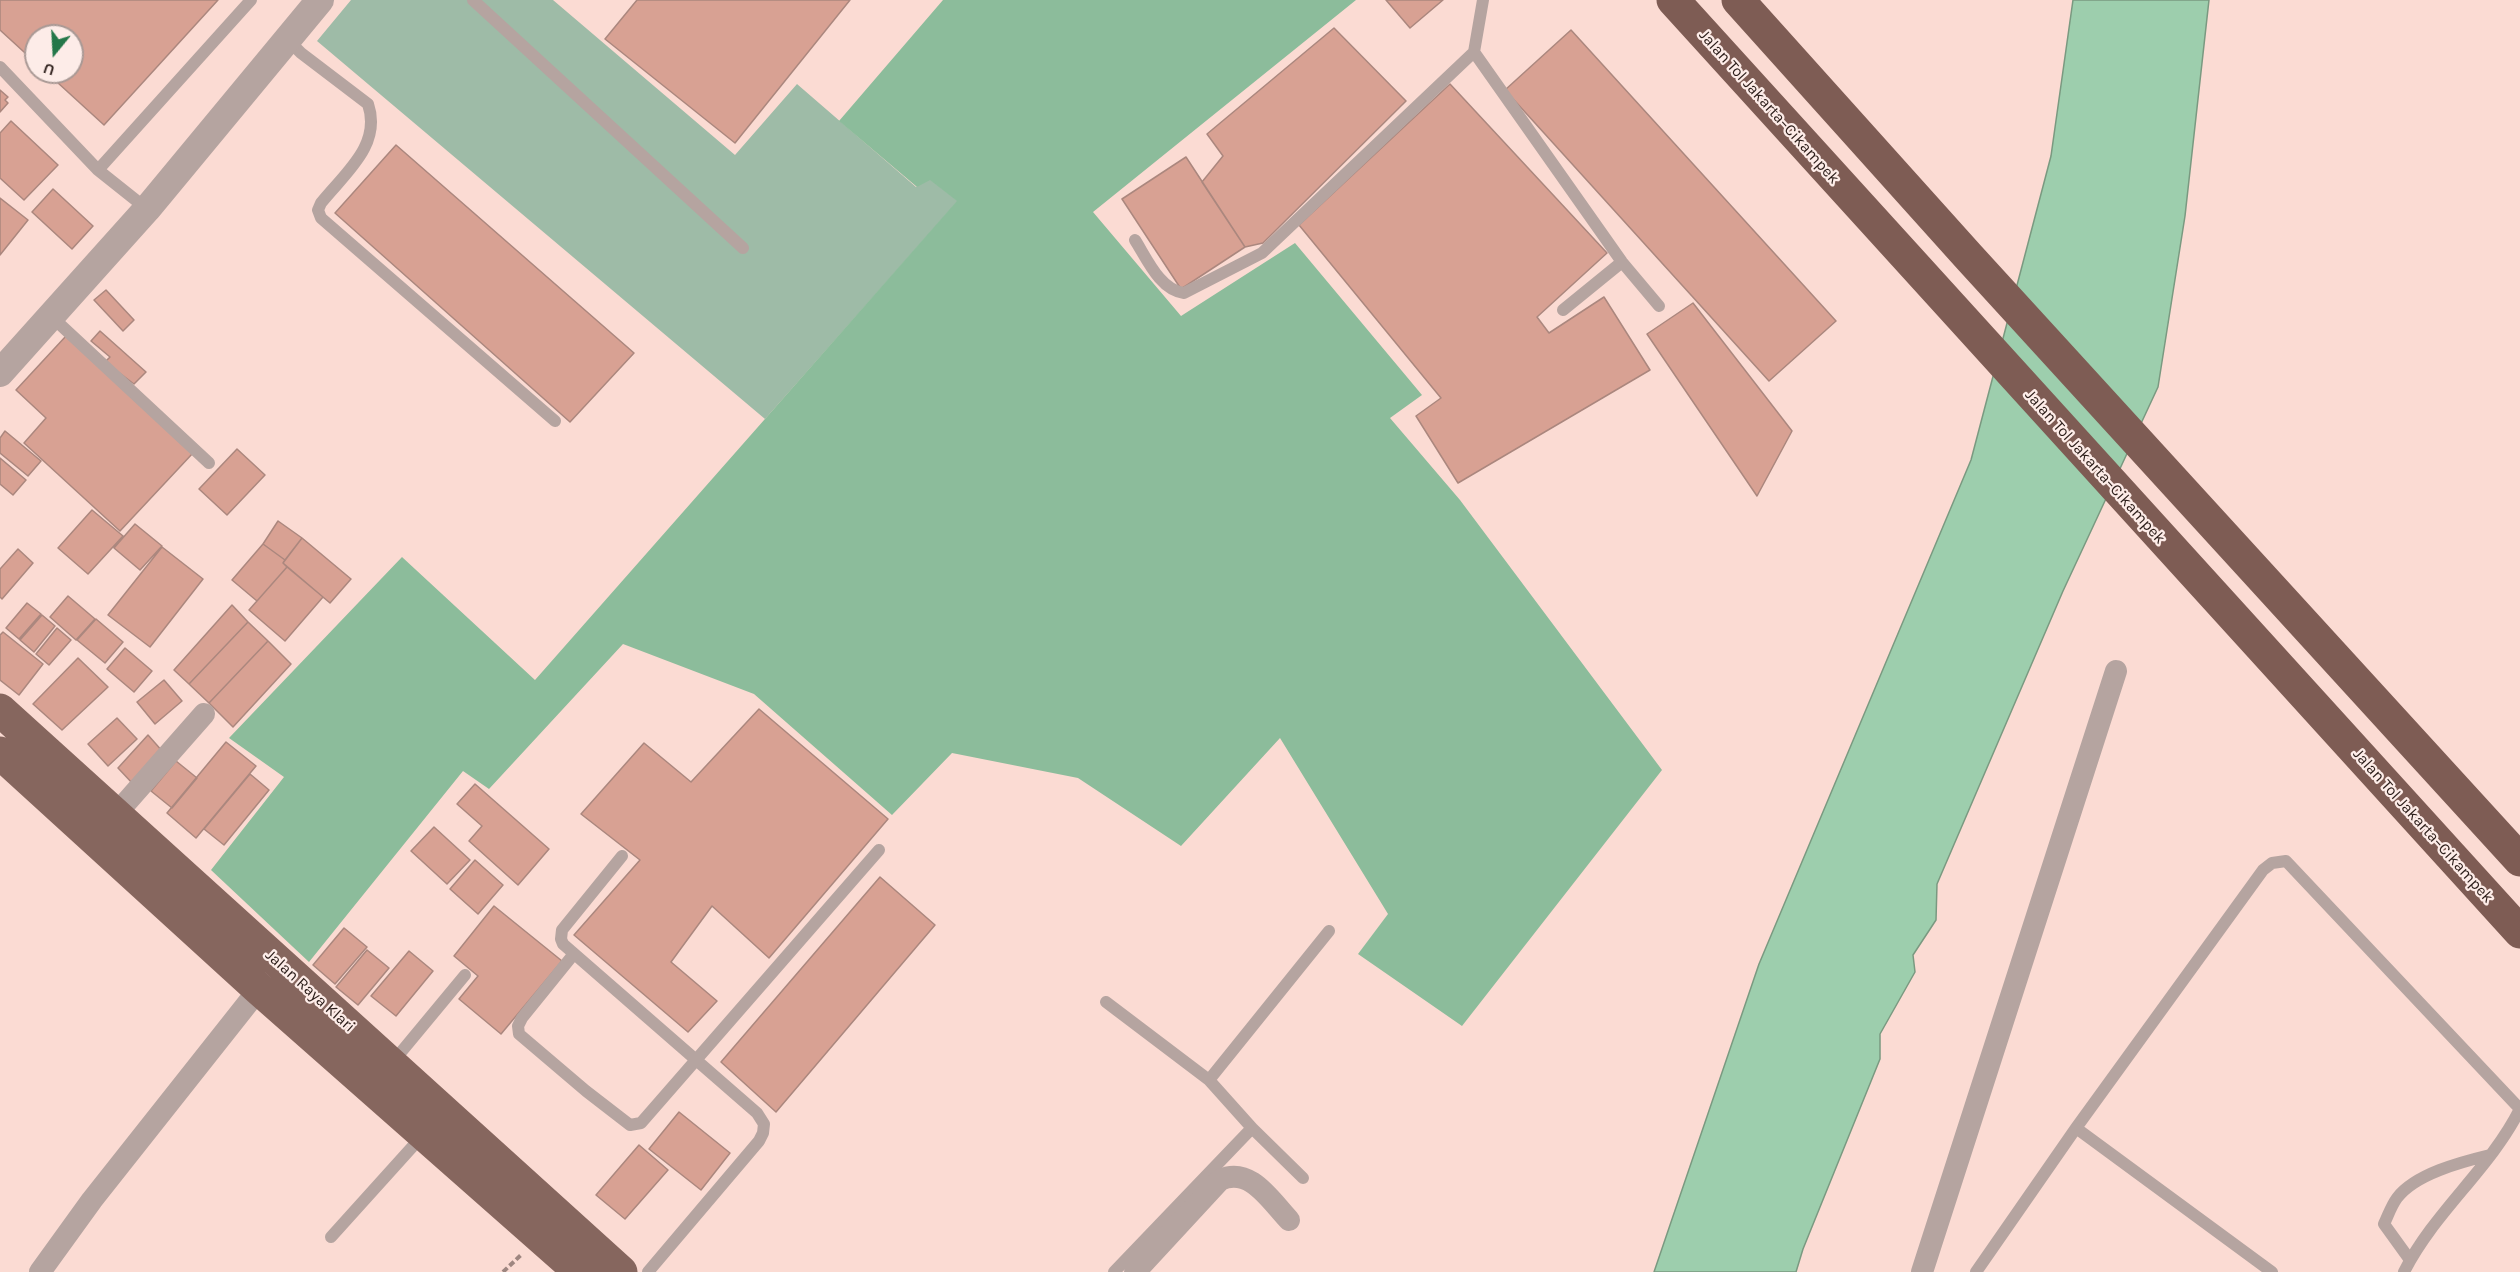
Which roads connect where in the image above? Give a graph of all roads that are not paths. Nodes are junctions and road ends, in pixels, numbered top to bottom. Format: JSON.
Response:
{"nodes":[{"id":1,"x":250,"y":0,"type":"edge"},
{"id":2,"x":320,"y":0,"type":"edge"},
{"id":3,"x":473,"y":0,"type":"edge"},
{"id":4,"x":1483,"y":0,"type":"edge"},
{"id":5,"x":1667,"y":0,"type":"edge"},
{"id":6,"x":1673,"y":0,"type":"edge"},
{"id":7,"x":1738,"y":0,"type":"edge"},
{"id":8,"x":1704,"y":35,"type":"junction"},
{"id":9,"x":287,"y":39,"type":"junction"},
{"id":10,"x":1474,"y":52,"type":"junction"},
{"id":11,"x":0,"y":67,"type":"edge"},
{"id":12,"x":98,"y":170,"type":"junction"},
{"id":13,"x":147,"y":209,"type":"junction"},
{"id":14,"x":1135,"y":240,"type":"dead end"},
{"id":15,"x":743,"y":248,"type":"dead end"},
{"id":16,"x":1622,"y":262,"type":"junction"},
{"id":17,"x":1659,"y":306,"type":"dead end"},
{"id":18,"x":1563,"y":310,"type":"dead end"},
{"id":19,"x":52,"y":317,"type":"junction"},
{"id":20,"x":0,"y":373,"type":"edge"},
{"id":21,"x":555,"y":421,"type":"dead end"},
{"id":22,"x":209,"y":463,"type":"dead end"},
{"id":23,"x":2116,"y":671,"type":"dead end"},
{"id":24,"x":0,"y":710,"type":"edge"},
{"id":25,"x":204,"y":714,"type":"dead end"},
{"id":26,"x":0,"y":753,"type":"edge"},
{"id":27,"x":116,"y":814,"type":"junction"},
{"id":28,"x":879,"y":850,"type":"dead end"},
{"id":29,"x":622,"y":856,"type":"dead end"},
{"id":30,"x":2520,"y":860,"type":"edge"},
{"id":31,"x":1329,"y":932,"type":"dead end"},
{"id":32,"x":2520,"y":932,"type":"edge"},
{"id":33,"x":573,"y":955,"type":"junction"},
{"id":34,"x":465,"y":975,"type":"dead end"},
{"id":35,"x":259,"y":989,"type":"junction"},
{"id":36,"x":1106,"y":1002,"type":"dead end"},
{"id":37,"x":697,"y":1059,"type":"junction"},
{"id":38,"x":391,"y":1064,"type":"junction"},
{"id":39,"x":1209,"y":1080,"type":"junction"},
{"id":40,"x":1252,"y":1128,"type":"junction"},
{"id":41,"x":2076,"y":1128,"type":"junction"},
{"id":42,"x":425,"y":1133,"type":"junction"},
{"id":43,"x":2490,"y":1155,"type":"junction"},
{"id":44,"x":1303,"y":1178,"type":"dead end"},
{"id":45,"x":1288,"y":1220,"type":"dead end"},
{"id":46,"x":331,"y":1237,"type":"dead end"},
{"id":47,"x":2407,"y":1266,"type":"edge"},
{"id":48,"x":40,"y":1272,"type":"edge"},
{"id":49,"x":580,"y":1272,"type":"edge"},
{"id":50,"x":621,"y":1272,"type":"edge"},
{"id":51,"x":648,"y":1272,"type":"edge"},
{"id":52,"x":1114,"y":1272,"type":"edge"},
{"id":53,"x":1135,"y":1272,"type":"edge"},
{"id":54,"x":1922,"y":1272,"type":"edge"},
{"id":55,"x":1976,"y":1272,"type":"edge"},
{"id":56,"x":2272,"y":1272,"type":"edge"}],
"edges":[{"from":1,"to":12,"type":"lane"},
{"from":2,"to":9,"type":"street"},
{"from":3,"to":15,"type":"lane"},
{"from":4,"to":10,"type":"lane"},
{"from":5,"to":8,"type":"highway"},
{"from":6,"to":8,"type":"highway","name":"Jalan Tol Jakarta–Cikampek"},
{"from":7,"to":30,"type":"highway"},
{"from":8,"to":32,"type":"highway","name":"Jalan Tol Jakarta–Cikampek"},
{"from":9,"to":13,"type":"street"},
{"from":9,"to":21,"type":"lane"},
{"from":10,"to":14,"type":"lane"},
{"from":10,"to":16,"type":"lane"},
{"from":11,"to":12,"type":"lane"},
{"from":12,"to":13,"type":"lane"},
{"from":13,"to":19,"type":"street"},
{"from":16,"to":17,"type":"lane"},
{"from":16,"to":18,"type":"lane"},
{"from":19,"to":20,"type":"street"},
{"from":19,"to":22,"type":"lane"},
{"from":23,"to":54,"type":"street"},
{"from":24,"to":27,"type":"highway","name":"Jalan Raya Klari"},
{"from":25,"to":27,"type":"street"},
{"from":26,"to":35,"type":"highway","name":"Jalan Raya Klari"},
{"from":27,"to":38,"type":"highway","name":"Jalan Raya Klari"},
{"from":28,"to":37,"type":"lane"},
{"from":29,"to":33,"type":"lane"},
{"from":31,"to":39,"type":"lane"},
{"from":33,"to":37,"type":"lane"},
{"from":33,"to":37,"type":"lane"},
{"from":34,"to":38,"type":"lane"},
{"from":35,"to":42,"type":"highway","name":"Jalan Raya Klari"},
{"from":35,"to":48,"type":"street"},
{"from":36,"to":39,"type":"lane"},
{"from":37,"to":51,"type":"lane"},
{"from":38,"to":50,"type":"highway","name":"Jalan Raya Klari"},
{"from":39,"to":40,"type":"lane"},
{"from":40,"to":44,"type":"lane"},
{"from":40,"to":52,"type":"lane"},
{"from":41,"to":43,"type":"lane"},
{"from":41,"to":55,"type":"lane"},
{"from":41,"to":56,"type":"lane"},
{"from":42,"to":46,"type":"lane"},
{"from":42,"to":49,"type":"highway","name":"Jalan Raya Klari"},
{"from":43,"to":47,"type":"lane"},
{"from":43,"to":47,"type":"lane"},
{"from":45,"to":53,"type":"street"}]}
